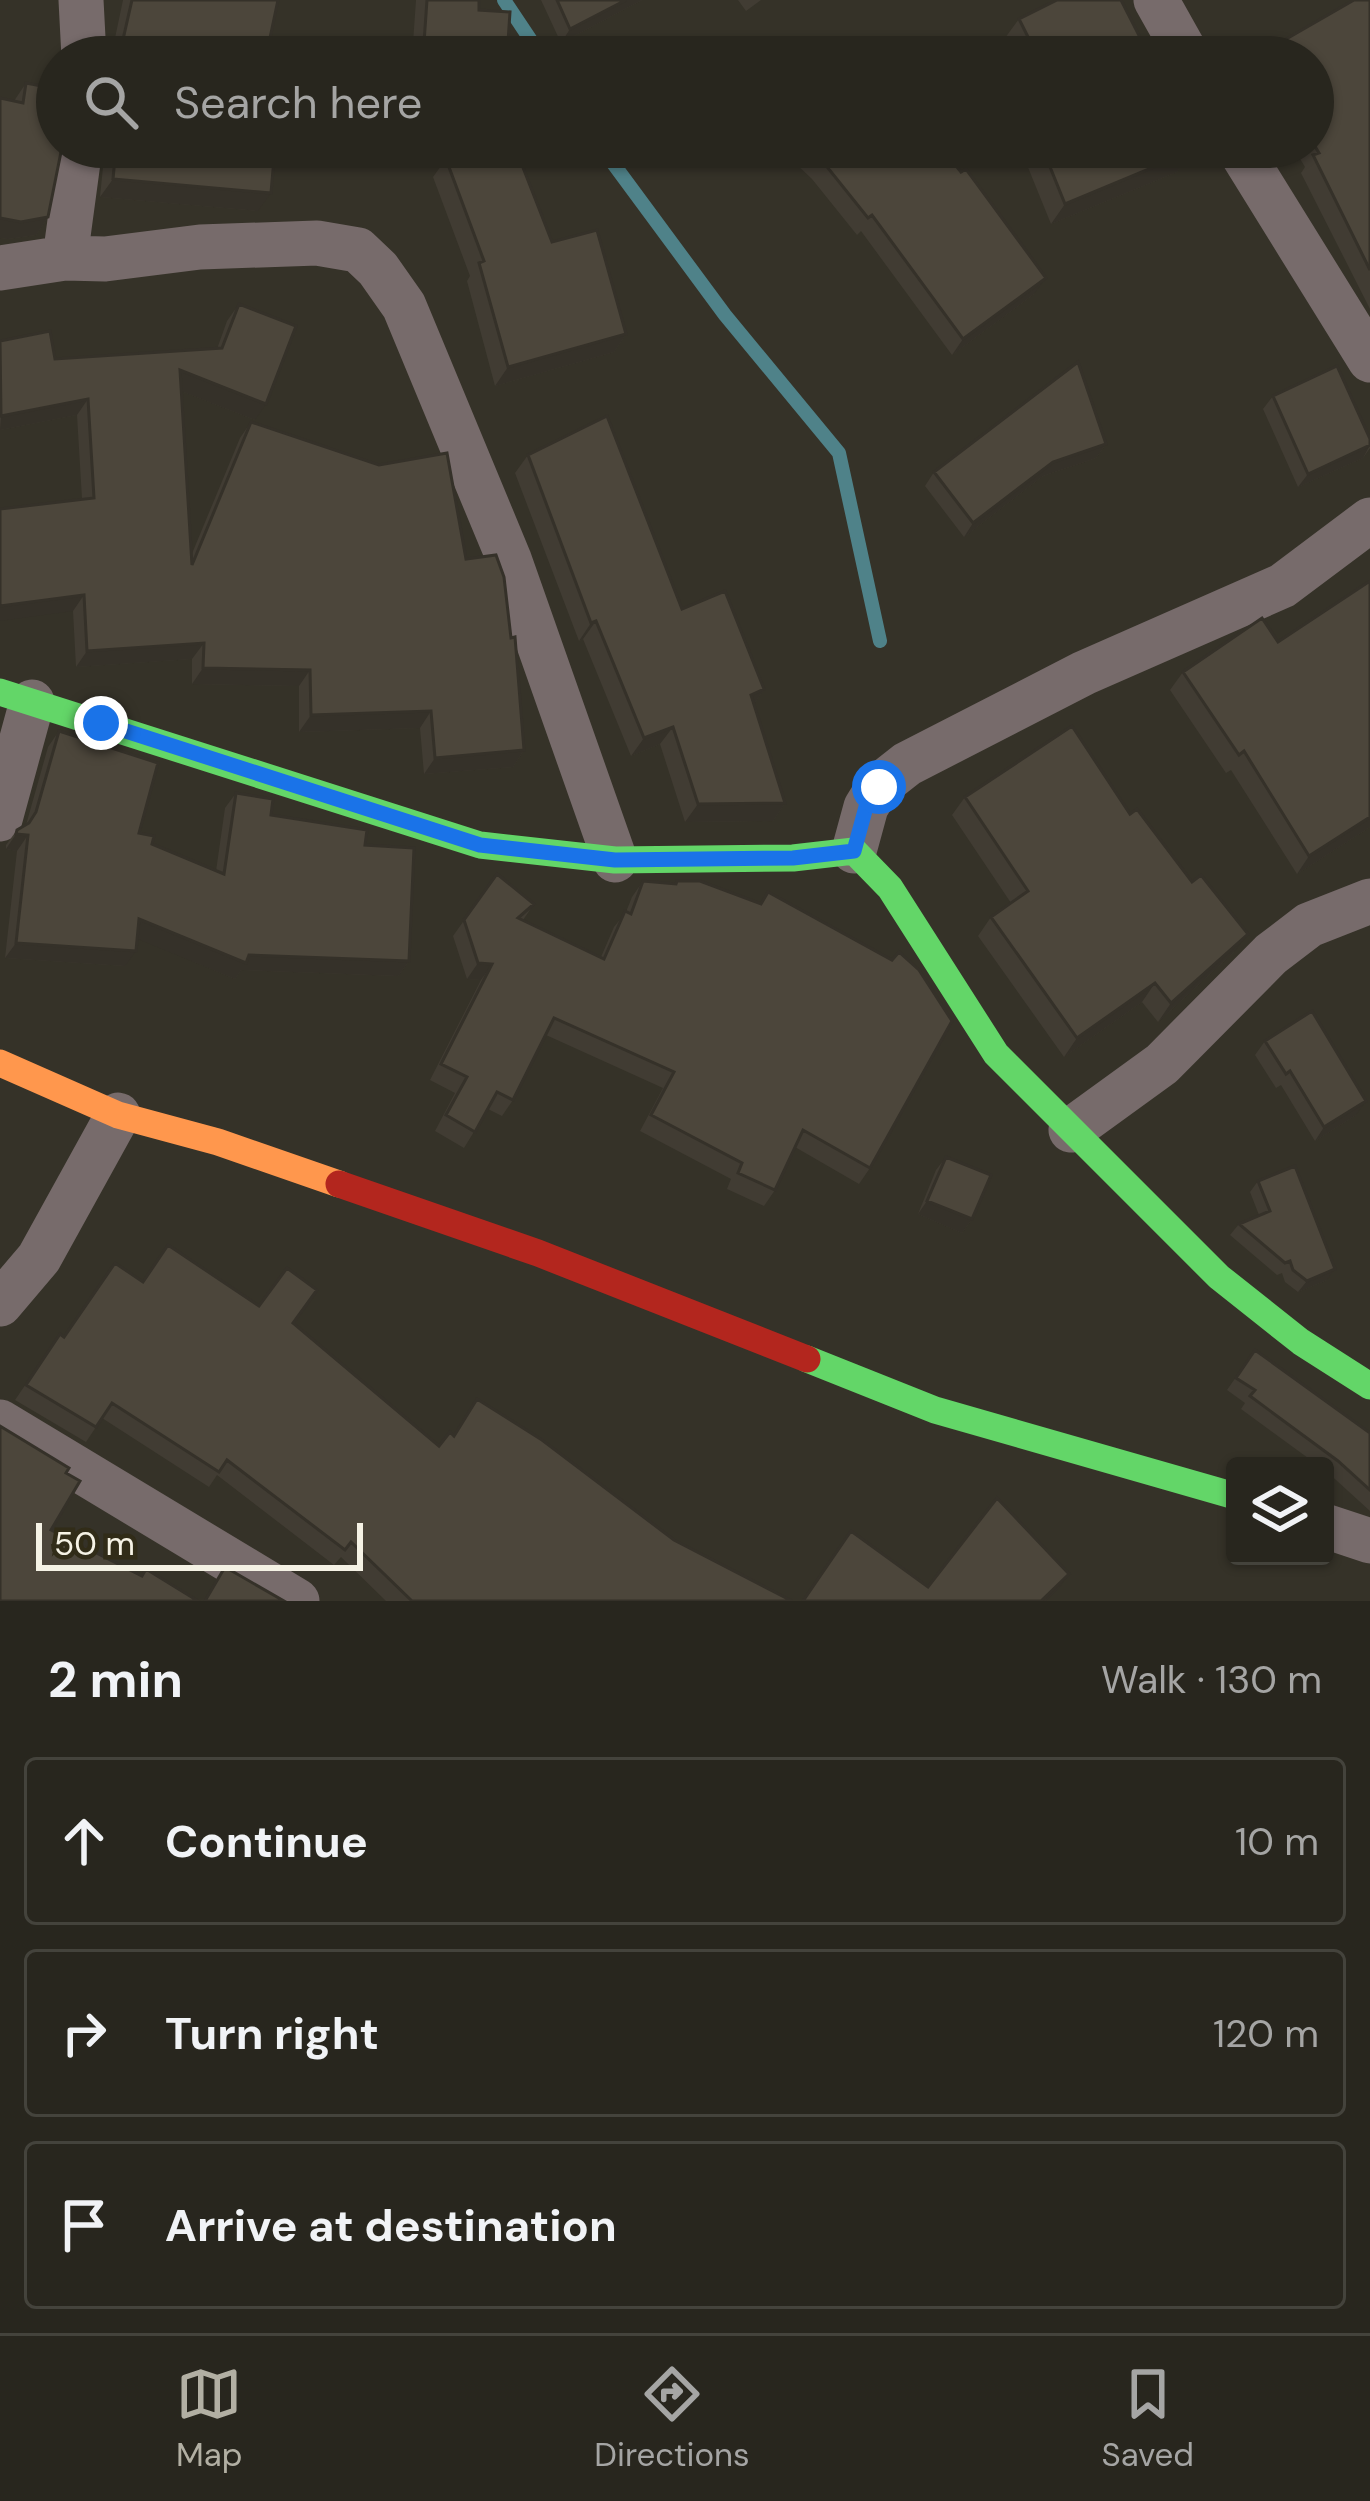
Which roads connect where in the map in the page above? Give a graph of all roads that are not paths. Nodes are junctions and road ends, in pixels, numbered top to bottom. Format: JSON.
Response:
{"nodes":[{"id":1,"x":81,"y":0,"type":"edge"},
{"id":2,"x":1156,"y":0,"type":"edge"},
{"id":3,"x":83,"y":36,"type":"edge"},
{"id":4,"x":1176,"y":36,"type":"edge"},
{"id":5,"x":77,"y":168,"type":"edge"},
{"id":6,"x":1251,"y":168,"type":"edge"},
{"id":7,"x":64,"y":258,"type":"junction"},
{"id":8,"x":0,"y":268,"type":"edge"},
{"id":9,"x":1370,"y":359,"type":"edge"},
{"id":10,"x":1370,"y":520,"type":"edge"},
{"id":11,"x":16,"y":697,"type":"edge"},
{"id":12,"x":0,"y":819,"type":"edge"},
{"id":13,"x":854,"y":851,"type":"junction"},
{"id":14,"x":615,"y":860,"type":"junction"},
{"id":15,"x":1370,"y":901,"type":"edge"},
{"id":16,"x":0,"y":1063,"type":"edge"},
{"id":17,"x":118,"y":1115,"type":"junction"},
{"id":18,"x":1071,"y":1130,"type":"junction"},
{"id":19,"x":0,"y":1304,"type":"edge"},
{"id":20,"x":1370,"y":1386,"type":"edge"},
{"id":21,"x":0,"y":1422,"type":"edge"},
{"id":22,"x":1226,"y":1493,"type":"edge"},
{"id":23,"x":1334,"y":1529,"type":"edge"},
{"id":24,"x":1370,"y":1541,"type":"edge"},
{"id":25,"x":297,"y":1601,"type":"edge"}],
"edges":[{"from":1,"to":3,"type":"street"},
{"from":2,"to":4,"type":"street"},
{"from":5,"to":7,"type":"street"},
{"from":6,"to":9,"type":"street"},
{"from":7,"to":8,"type":"street"},
{"from":7,"to":14,"type":"street"},
{"from":10,"to":13,"type":"street"},
{"from":11,"to":12,"type":"street"},
{"from":11,"to":14,"type":"street"},
{"from":13,"to":14,"type":"street"},
{"from":13,"to":18,"type":"street"},
{"from":15,"to":18,"type":"street"},
{"from":16,"to":17,"type":"street"},
{"from":17,"to":19,"type":"street"},
{"from":17,"to":22,"type":"street"},
{"from":18,"to":20,"type":"street"},
{"from":21,"to":25,"type":"street"},
{"from":23,"to":24,"type":"street"}]}
